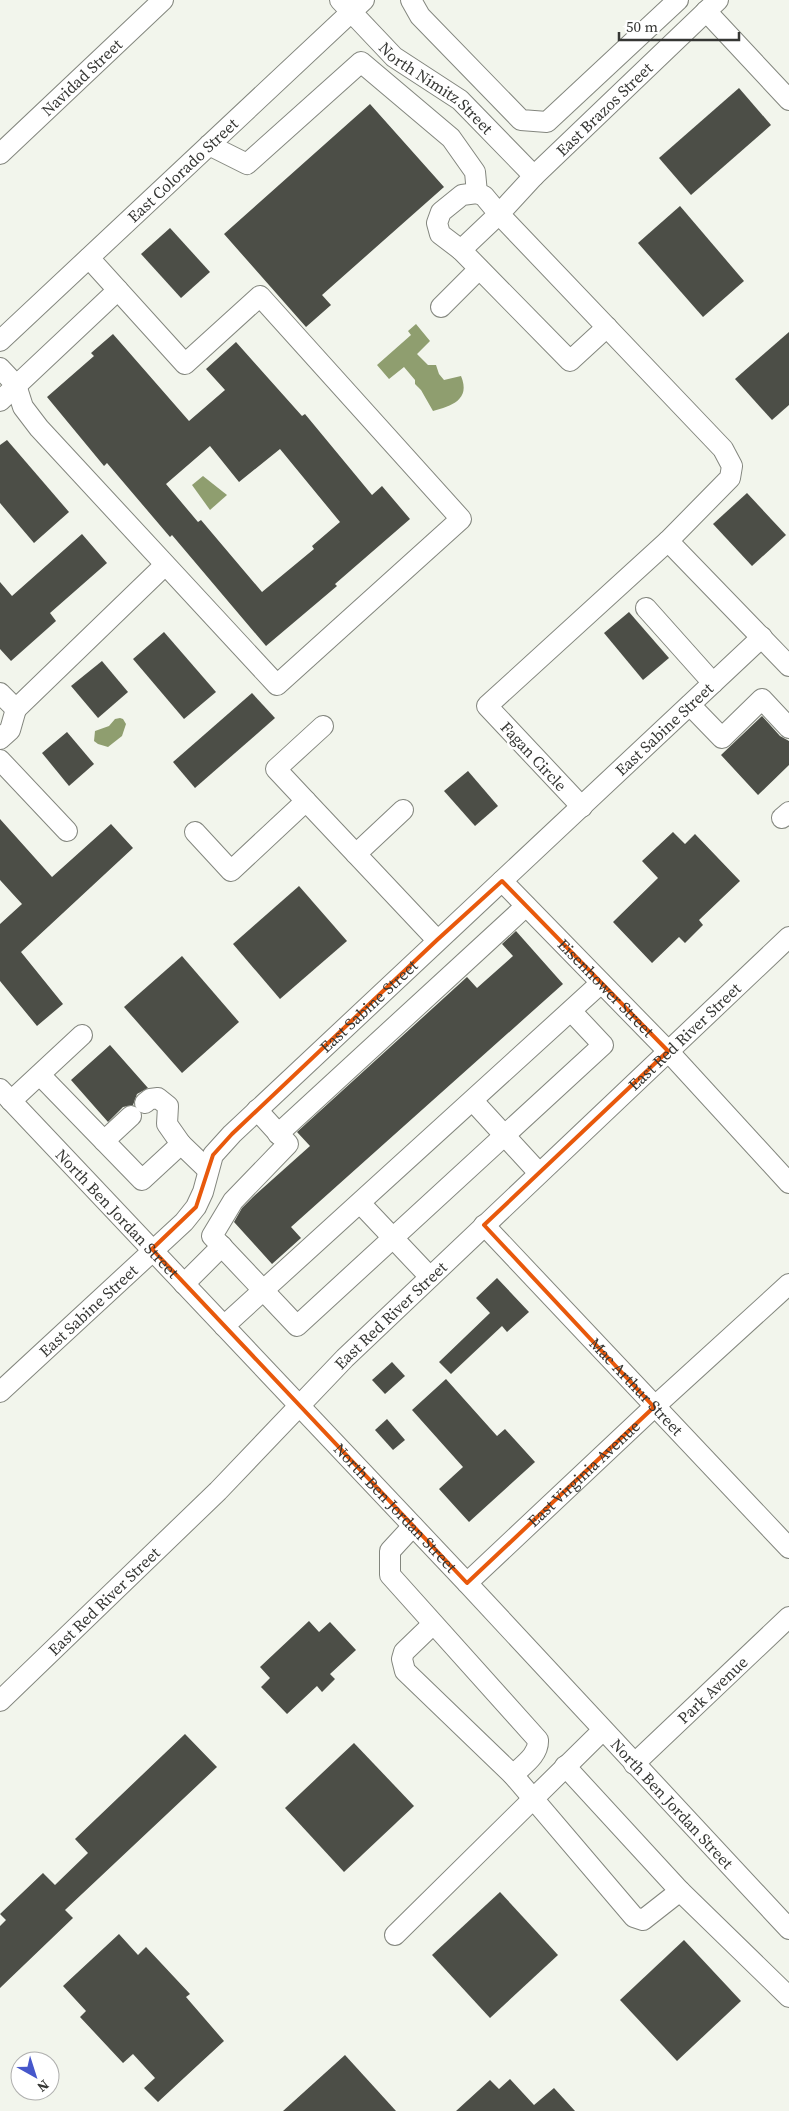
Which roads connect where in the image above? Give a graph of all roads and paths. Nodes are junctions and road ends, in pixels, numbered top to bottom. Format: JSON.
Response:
{"nodes":[{"id":1,"x":163,"y":0,"type":"edge"},
{"id":2,"x":411,"y":0,"type":"edge"},
{"id":3,"x":678,"y":0,"type":"edge"},
{"id":4,"x":352,"y":4,"type":"edge"},
{"id":5,"x":712,"y":6,"type":"edge"},
{"id":6,"x":430,"y":80,"type":"junction"},
{"id":7,"x":789,"y":100,"type":"edge"},
{"id":8,"x":408,"y":102,"type":"junction"},
{"id":9,"x":547,"y":122,"type":"junction"},
{"id":10,"x":570,"y":142,"type":"junction"},
{"id":11,"x":209,"y":145,"type":"junction"},
{"id":12,"x":0,"y":154,"type":"edge"},
{"id":13,"x":534,"y":176,"type":"junction"},
{"id":14,"x":477,"y":194,"type":"junction"},
{"id":15,"x":499,"y":214,"type":"junction"},
{"id":16,"x":461,"y":250,"type":"junction"},
{"id":17,"x":89,"y":258,"type":"junction"},
{"id":18,"x":479,"y":269,"type":"junction"},
{"id":19,"x":118,"y":290,"type":"junction"},
{"id":20,"x":440,"y":307,"type":"dead end"},
{"id":21,"x":607,"y":327,"type":"junction"},
{"id":22,"x":0,"y":341,"type":"edge"},
{"id":23,"x":0,"y":368,"type":"edge"},
{"id":24,"x":16,"y":385,"type":"junction"},
{"id":25,"x":0,"y":401,"type":"edge"},
{"id":26,"x":668,"y":541,"type":"junction"},
{"id":27,"x":165,"y":565,"type":"junction"},
{"id":28,"x":646,"y":608,"type":"dead end"},
{"id":29,"x":762,"y":637,"type":"junction"},
{"id":30,"x":789,"y":666,"type":"edge"},
{"id":31,"x":713,"y":683,"type":"junction"},
{"id":32,"x":0,"y":693,"type":"edge"},
{"id":33,"x":690,"y":706,"type":"junction"},
{"id":34,"x":16,"y":709,"type":"junction"},
{"id":35,"x":323,"y":726,"type":"dead end"},
{"id":36,"x":789,"y":728,"type":"edge"},
{"id":37,"x":0,"y":739,"type":"edge"},
{"id":38,"x":0,"y":760,"type":"edge"},
{"id":39,"x":306,"y":801,"type":"junction"},
{"id":40,"x":582,"y":807,"type":"junction"},
{"id":41,"x":404,"y":810,"type":"dead end"},
{"id":42,"x":67,"y":831,"type":"dead end"},
{"id":43,"x":195,"y":832,"type":"dead end"},
{"id":44,"x":356,"y":854,"type":"junction"},
{"id":45,"x":502,"y":881,"type":"junction"},
{"id":46,"x":526,"y":906,"type":"junction"},
{"id":47,"x":789,"y":937,"type":"edge"},
{"id":48,"x":437,"y":940,"type":"junction"},
{"id":49,"x":601,"y":983,"type":"junction"},
{"id":50,"x":571,"y":1011,"type":"junction"},
{"id":51,"x":82,"y":1035,"type":"dead end"},
{"id":52,"x":668,"y":1051,"type":"junction"},
{"id":53,"x":40,"y":1075,"type":"junction"},
{"id":54,"x":4,"y":1096,"type":"edge"},
{"id":55,"x":473,"y":1101,"type":"junction"},
{"id":56,"x":257,"y":1110,"type":"junction"},
{"id":57,"x":278,"y":1134,"type":"junction"},
{"id":58,"x":504,"y":1136,"type":"junction"},
{"id":59,"x":104,"y":1141,"type":"junction"},
{"id":60,"x":181,"y":1144,"type":"junction"},
{"id":61,"x":208,"y":1170,"type":"junction"},
{"id":62,"x":539,"y":1173,"type":"junction"},
{"id":63,"x":789,"y":1183,"type":"edge"},
{"id":64,"x":360,"y":1203,"type":"junction"},
{"id":65,"x":484,"y":1225,"type":"junction"},
{"id":66,"x":393,"y":1238,"type":"junction"},
{"id":67,"x":222,"y":1246,"type":"junction"},
{"id":68,"x":152,"y":1249,"type":"junction"},
{"id":69,"x":430,"y":1277,"type":"junction"},
{"id":70,"x":184,"y":1284,"type":"junction"},
{"id":71,"x":789,"y":1284,"type":"edge"},
{"id":72,"x":264,"y":1290,"type":"junction"},
{"id":73,"x":224,"y":1326,"type":"junction"},
{"id":74,"x":0,"y":1392,"type":"edge"},
{"id":75,"x":300,"y":1407,"type":"junction"},
{"id":76,"x":654,"y":1407,"type":"junction"},
{"id":77,"x":413,"y":1526,"type":"junction"},
{"id":78,"x":789,"y":1548,"type":"edge"},
{"id":79,"x":467,"y":1583,"type":"junction"},
{"id":80,"x":789,"y":1617,"type":"edge"},
{"id":81,"x":433,"y":1624,"type":"junction"},
{"id":82,"x":0,"y":1701,"type":"edge"},
{"id":83,"x":603,"y":1730,"type":"junction"},
{"id":84,"x":634,"y":1764,"type":"junction"},
{"id":85,"x":565,"y":1766,"type":"junction"},
{"id":86,"x":513,"y":1775,"type":"junction"},
{"id":87,"x":532,"y":1799,"type":"junction"},
{"id":88,"x":680,"y":1891,"type":"junction"},
{"id":89,"x":789,"y":1929,"type":"edge"},
{"id":90,"x":394,"y":1935,"type":"dead end"},
{"id":91,"x":789,"y":1997,"type":"edge"}],
"edges":[{"from":1,"to":12,"type":"street","name":"Navidad Street"},
{"from":2,"to":9,"type":"street"},
{"from":3,"to":9,"type":"street"},
{"from":4,"to":6,"type":"street","name":"North Nimitz Street"},
{"from":4,"to":11,"type":"street","name":"East Colorado Street"},
{"from":5,"to":7,"type":"street"},
{"from":5,"to":10,"type":"street","name":"East Brazos Street"},
{"from":6,"to":8,"type":"street"},
{"from":6,"to":13,"type":"street","name":"North Nimitz Street"},
{"from":8,"to":11,"type":"street"},
{"from":8,"to":14,"type":"street"},
{"from":9,"to":10,"type":"street"},
{"from":10,"to":13,"type":"street","name":"East Brazos Street"},
{"from":11,"to":17,"type":"street","name":"East Colorado Street"},
{"from":13,"to":15,"type":"street","name":"East Brazos Street"},
{"from":14,"to":15,"type":"street"},
{"from":14,"to":16,"type":"street"},
{"from":15,"to":16,"type":"street","name":"East Brazos Street"},
{"from":15,"to":21,"type":"street"},
{"from":16,"to":18,"type":"street"},
{"from":17,"to":19,"type":"street"},
{"from":17,"to":22,"type":"street","name":"East Colorado Street"},
{"from":18,"to":20,"type":"street"},
{"from":18,"to":21,"type":"street"},
{"from":19,"to":24,"type":"street"},
{"from":19,"to":27,"type":"street"},
{"from":21,"to":26,"type":"street"},
{"from":23,"to":24,"type":"street"},
{"from":24,"to":25,"type":"street"},
{"from":24,"to":27,"type":"street"},
{"from":26,"to":29,"type":"street"},
{"from":26,"to":40,"type":"street","name":"Fagan Circle"},
{"from":27,"to":34,"type":"street"},
{"from":28,"to":31,"type":"street"},
{"from":29,"to":30,"type":"street"},
{"from":29,"to":31,"type":"street","name":"East Sabine Street"},
{"from":31,"to":33,"type":"street","name":"East Sabine Street"},
{"from":32,"to":34,"type":"street"},
{"from":33,"to":36,"type":"street"},
{"from":33,"to":40,"type":"street","name":"East Sabine Street"},
{"from":34,"to":37,"type":"street"},
{"from":35,"to":39,"type":"street"},
{"from":38,"to":42,"type":"street"},
{"from":39,"to":43,"type":"street"},
{"from":39,"to":44,"type":"street"},
{"from":40,"to":45,"type":"street","name":"East Sabine Street"},
{"from":41,"to":44,"type":"street"},
{"from":44,"to":48,"type":"street"},
{"from":45,"to":46,"type":"street","name":"Eisenhower Street"},
{"from":45,"to":48,"type":"street","name":"East Sabine Street"},
{"from":46,"to":49,"type":"street","name":"Eisenhower Street"},
{"from":46,"to":57,"type":"street"},
{"from":47,"to":52,"type":"street","name":"East Red River Street"},
{"from":48,"to":56,"type":"street","name":"East Sabine Street"},
{"from":49,"to":50,"type":"street"},
{"from":49,"to":52,"type":"street","name":"Eisenhower Street"},
{"from":50,"to":55,"type":"street"},
{"from":50,"to":58,"type":"street"},
{"from":51,"to":53,"type":"street"},
{"from":52,"to":62,"type":"street","name":"East Red River Street"},
{"from":52,"to":63,"type":"street","name":"Eisenhower Street"},
{"from":53,"to":54,"type":"street"},
{"from":53,"to":59,"type":"street"},
{"from":54,"to":68,"type":"street","name":"North Ben Jordan Street"},
{"from":55,"to":58,"type":"street"},
{"from":55,"to":64,"type":"street"},
{"from":56,"to":57,"type":"street"},
{"from":56,"to":61,"type":"street","name":"East Sabine Street"},
{"from":57,"to":67,"type":"street"},
{"from":58,"to":62,"type":"street"},
{"from":58,"to":66,"type":"street"},
{"from":59,"to":60,"type":"street"},
{"from":59,"to":60,"type":"street"},
{"from":60,"to":61,"type":"street"},
{"from":61,"to":68,"type":"street","name":"East Sabine Street"},
{"from":62,"to":65,"type":"street","name":"East Red River Street"},
{"from":64,"to":66,"type":"street"},
{"from":64,"to":72,"type":"street"},
{"from":65,"to":69,"type":"street","name":"East Red River Street"},
{"from":65,"to":76,"type":"street","name":"Mac Arthur Street"},
{"from":66,"to":69,"type":"street"},
{"from":66,"to":72,"type":"street"},
{"from":67,"to":70,"type":"street"},
{"from":67,"to":72,"type":"street"},
{"from":68,"to":70,"type":"street","name":"North Ben Jordan Street"},
{"from":68,"to":74,"type":"street","name":"East Sabine Street"},
{"from":69,"to":75,"type":"street","name":"East Red River Street"},
{"from":70,"to":73,"type":"street","name":"North Ben Jordan Street"},
{"from":71,"to":76,"type":"street","name":"East Virginia Avenue"},
{"from":72,"to":73,"type":"street"},
{"from":73,"to":75,"type":"street","name":"North Ben Jordan Street"},
{"from":75,"to":77,"type":"street","name":"North Ben Jordan Street"},
{"from":75,"to":82,"type":"street","name":"East Red River Street"},
{"from":76,"to":78,"type":"street","name":"Mac Arthur Street"},
{"from":76,"to":79,"type":"street","name":"East Virginia Avenue"},
{"from":77,"to":79,"type":"street","name":"North Ben Jordan Street"},
{"from":77,"to":81,"type":"street"},
{"from":79,"to":83,"type":"street","name":"North Ben Jordan Street"},
{"from":80,"to":84,"type":"street","name":"Park Avenue"},
{"from":81,"to":86,"type":"street"},
{"from":81,"to":86,"type":"street"},
{"from":83,"to":84,"type":"street","name":"North Ben Jordan Street"},
{"from":83,"to":85,"type":"street"},
{"from":84,"to":89,"type":"street","name":"North Ben Jordan Street"},
{"from":85,"to":87,"type":"street"},
{"from":85,"to":88,"type":"street"},
{"from":86,"to":87,"type":"street"},
{"from":87,"to":88,"type":"street"},
{"from":87,"to":90,"type":"street"},
{"from":88,"to":91,"type":"street"}]}
